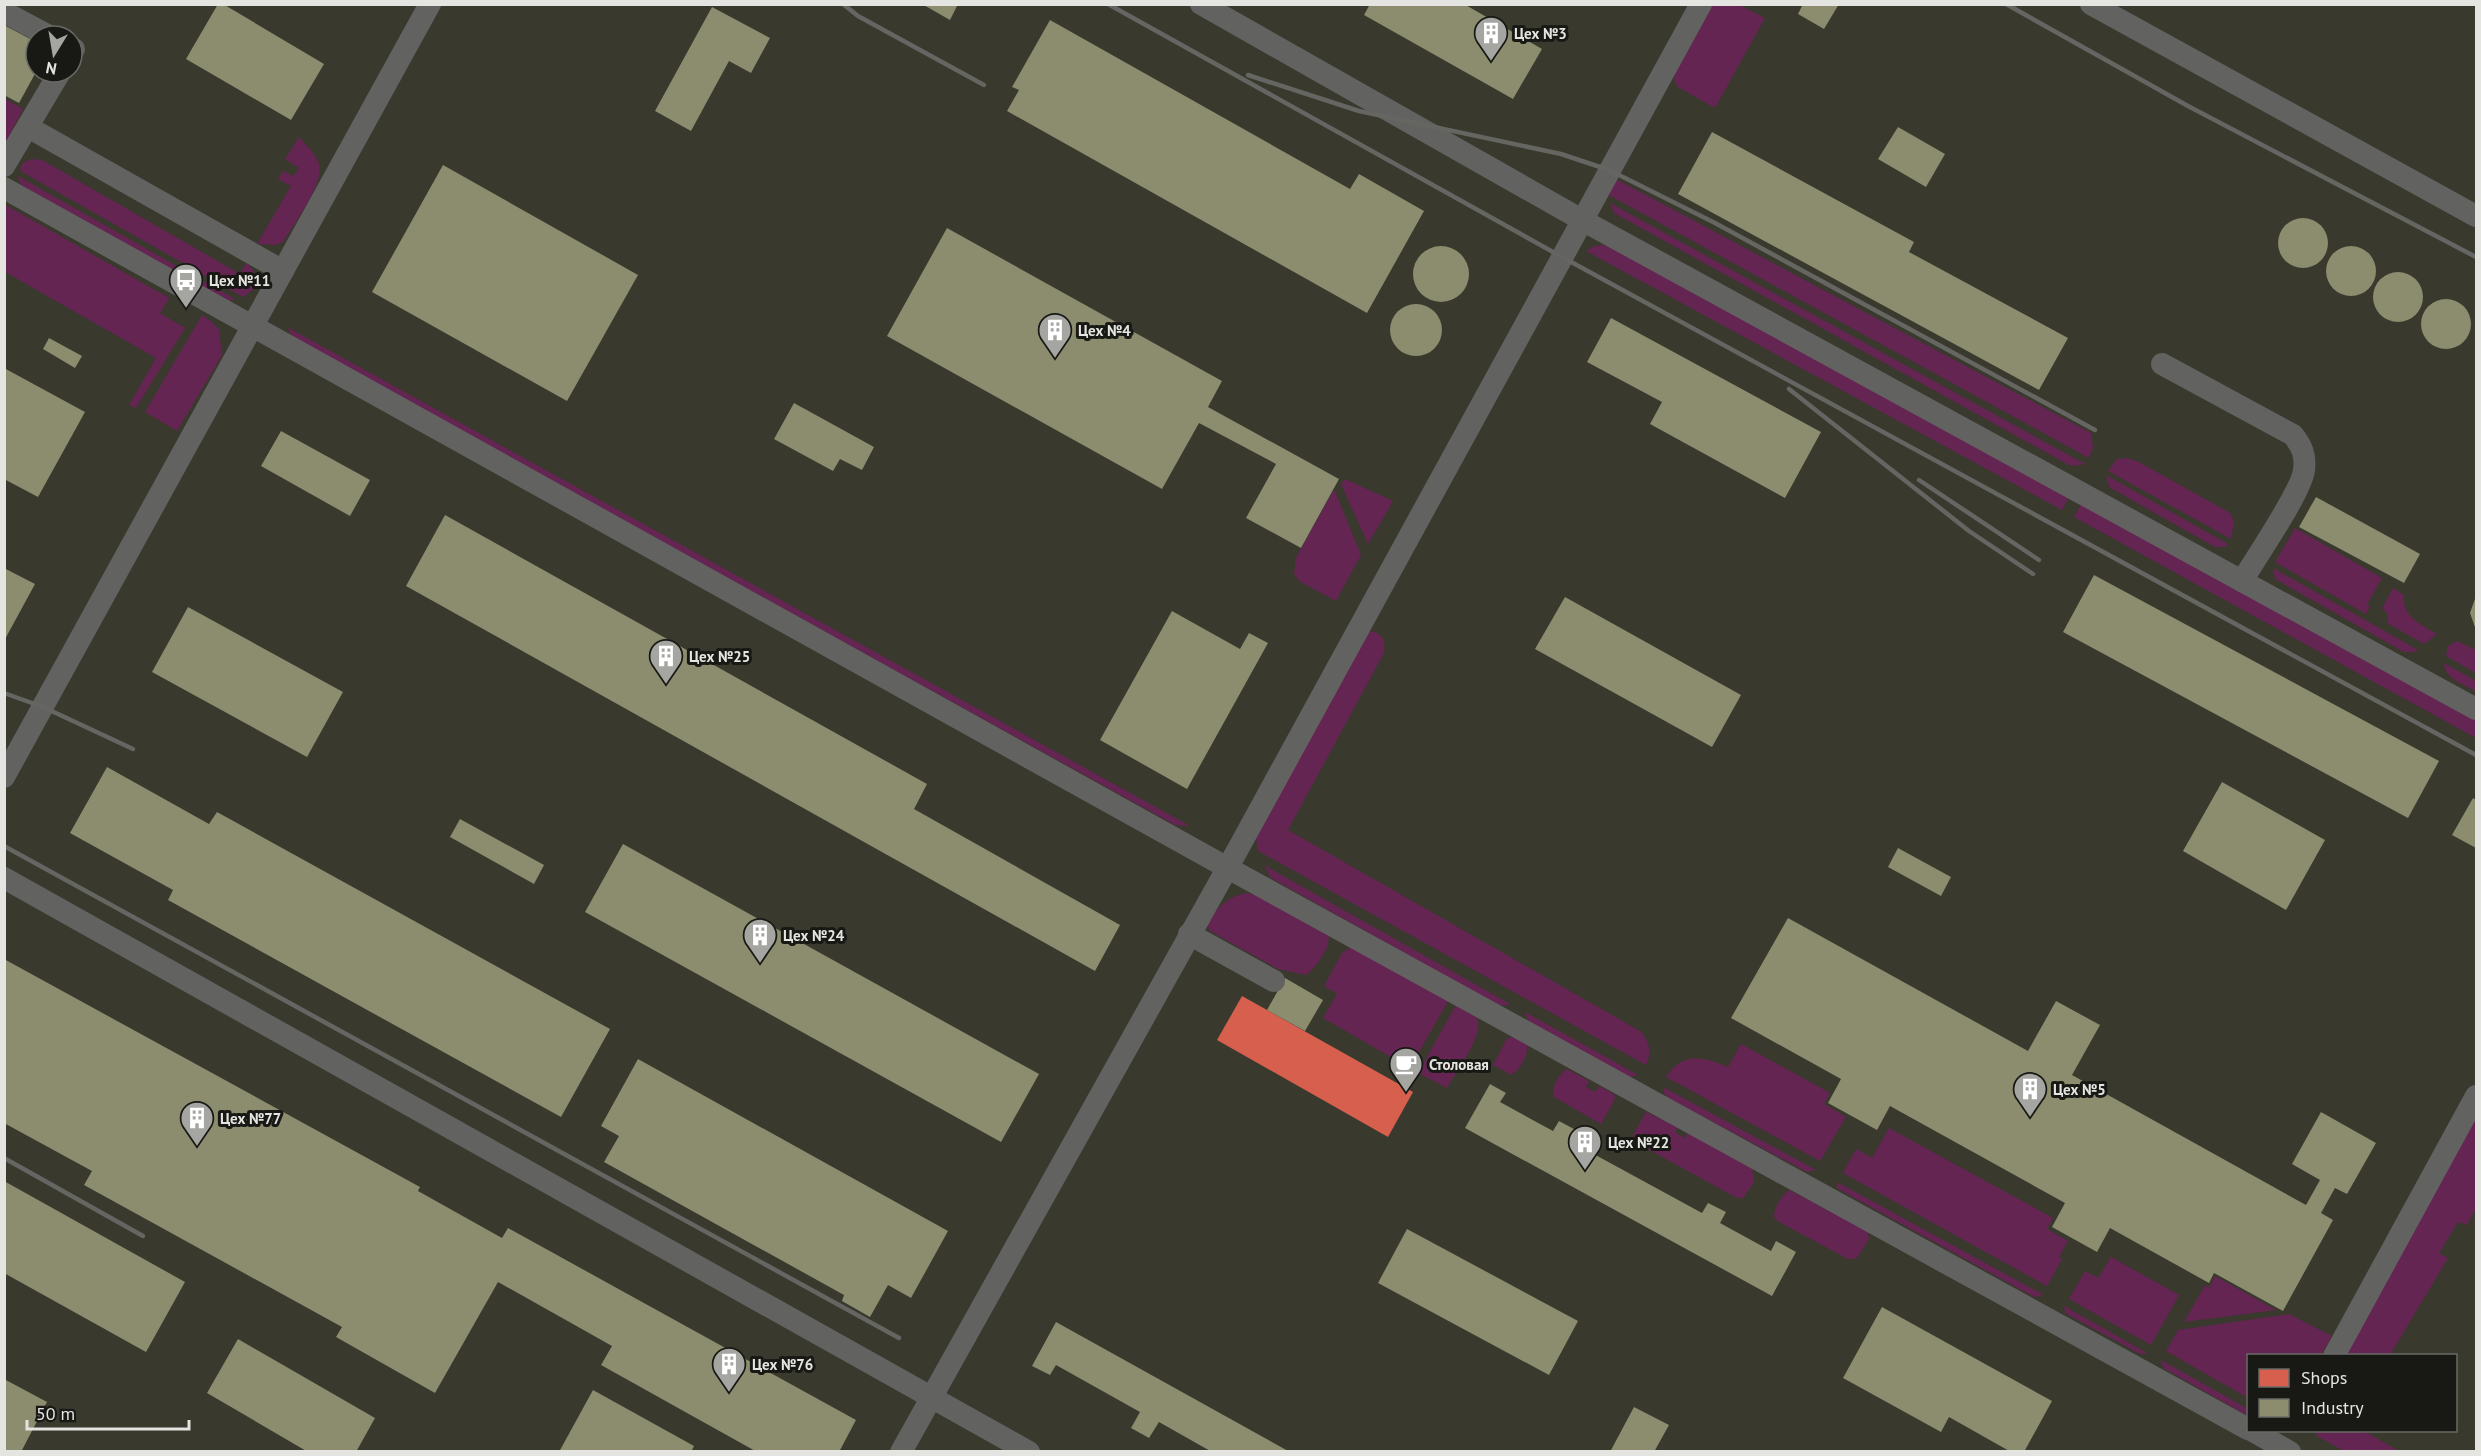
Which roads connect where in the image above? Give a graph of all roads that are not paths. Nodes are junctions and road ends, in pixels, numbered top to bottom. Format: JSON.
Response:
{"nodes":[{"id":1,"x":430,"y":4,"type":"edge"},
{"id":2,"x":1201,"y":4,"type":"edge"},
{"id":3,"x":1701,"y":4,"type":"edge"},
{"id":4,"x":2091,"y":4,"type":"edge"},
{"id":5,"x":4,"y":12,"type":"edge"},
{"id":6,"x":26,"y":24,"type":"edge"},
{"id":7,"x":53,"y":84,"type":"edge"},
{"id":8,"x":28,"y":127,"type":"junction"},
{"id":9,"x":4,"y":166,"type":"edge"},
{"id":10,"x":4,"y":188,"type":"edge"},
{"id":11,"x":2476,"y":216,"type":"edge"},
{"id":12,"x":1582,"y":220,"type":"junction"},
{"id":13,"x":283,"y":272,"type":"junction"},
{"id":14,"x":252,"y":327,"type":"junction"},
{"id":15,"x":2162,"y":364,"type":"dead end"},
{"id":16,"x":2242,"y":581,"type":"junction"},
{"id":17,"x":2476,"y":709,"type":"edge"},
{"id":18,"x":4,"y":777,"type":"edge"},
{"id":19,"x":1226,"y":867,"type":"junction"},
{"id":20,"x":4,"y":878,"type":"edge"},
{"id":21,"x":1189,"y":934,"type":"junction"},
{"id":22,"x":1274,"y":981,"type":"dead end"},
{"id":23,"x":2476,"y":1096,"type":"edge"},
{"id":24,"x":2335,"y":1354,"type":"edge"},
{"id":25,"x":930,"y":1398,"type":"junction"},
{"id":26,"x":2247,"y":1428,"type":"edge"},
{"id":27,"x":2255,"y":1432,"type":"edge"},
{"id":28,"x":2287,"y":1445,"type":"edge"},
{"id":29,"x":901,"y":1452,"type":"edge"},
{"id":30,"x":1029,"y":1452,"type":"edge"}],
"edges":[{"from":1,"to":13,"type":"lane"},
{"from":2,"to":12,"type":"lane"},
{"from":3,"to":12,"type":"lane"},
{"from":4,"to":11,"type":"lane"},
{"from":5,"to":6,"type":"lane"},
{"from":7,"to":8,"type":"lane"},
{"from":8,"to":9,"type":"lane"},
{"from":8,"to":13,"type":"lane"},
{"from":10,"to":14,"type":"lane"},
{"from":12,"to":16,"type":"lane"},
{"from":12,"to":19,"type":"lane"},
{"from":13,"to":14,"type":"lane"},
{"from":14,"to":18,"type":"lane"},
{"from":14,"to":19,"type":"lane"},
{"from":15,"to":16,"type":"lane"},
{"from":16,"to":17,"type":"lane"},
{"from":19,"to":21,"type":"lane"},
{"from":19,"to":26,"type":"lane"},
{"from":20,"to":25,"type":"lane"},
{"from":21,"to":22,"type":"lane"},
{"from":21,"to":25,"type":"lane"},
{"from":23,"to":24,"type":"lane"},
{"from":25,"to":29,"type":"lane"},
{"from":25,"to":30,"type":"lane"},
{"from":27,"to":28,"type":"lane"}]}
